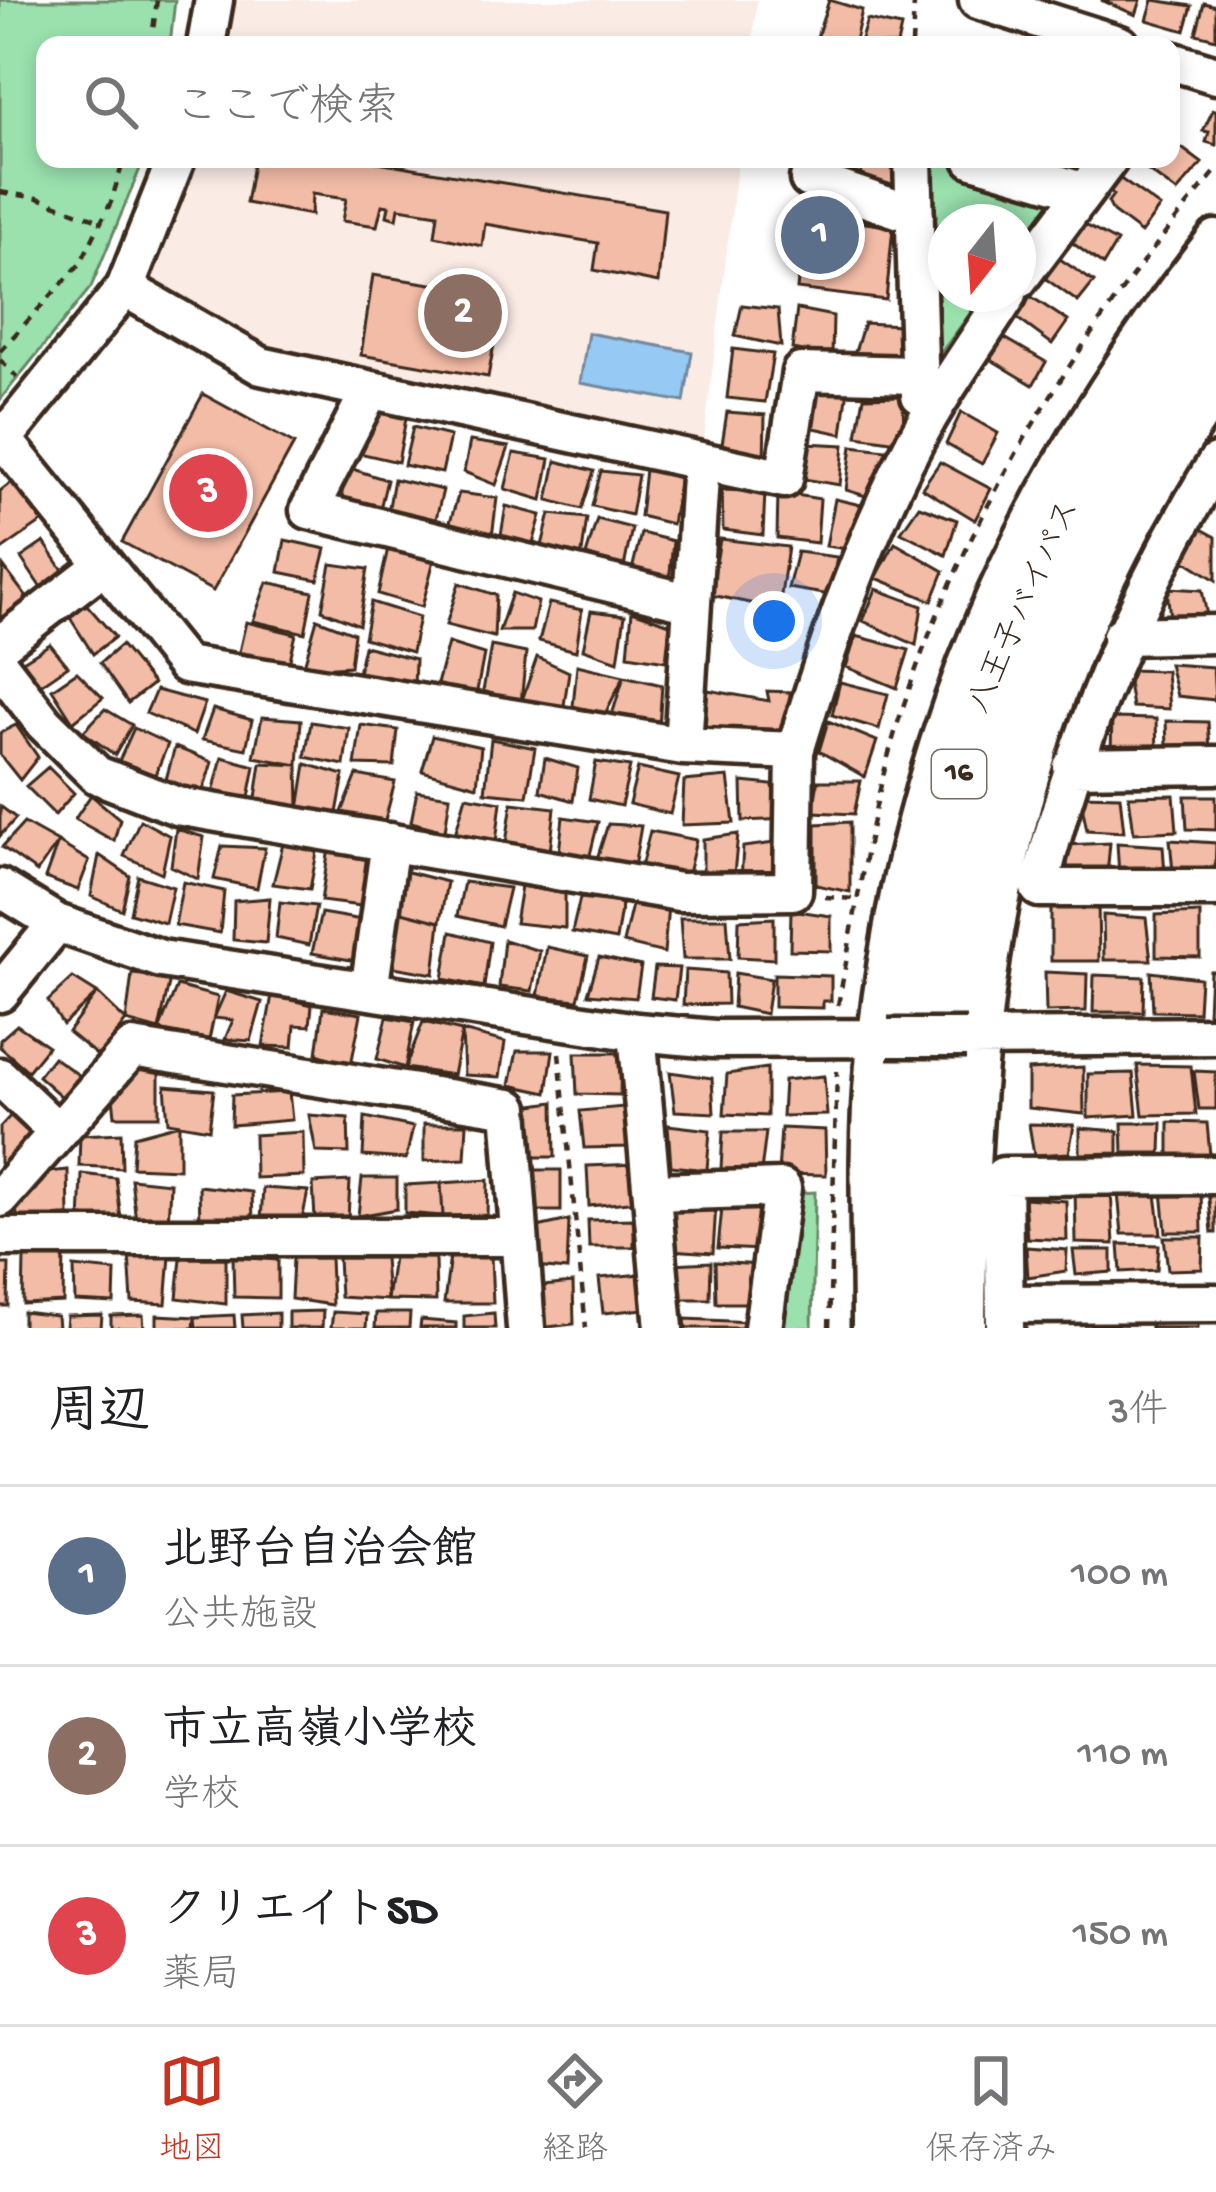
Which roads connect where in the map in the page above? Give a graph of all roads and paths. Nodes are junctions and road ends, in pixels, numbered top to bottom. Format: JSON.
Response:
{"nodes":[{"id":1,"x":157,"y":0,"type":"edge"},
{"id":2,"x":214,"y":0,"type":"edge"},
{"id":3,"x":978,"y":0,"type":"edge"},
{"id":4,"x":914,"y":2,"type":"edge"},
{"id":5,"x":152,"y":36,"type":"edge"},
{"id":6,"x":208,"y":36,"type":"edge"},
{"id":7,"x":912,"y":36,"type":"edge"},
{"id":8,"x":1092,"y":36,"type":"edge"},
{"id":9,"x":121,"y":168,"type":"edge"},
{"id":10,"x":172,"y":168,"type":"edge"},
{"id":11,"x":913,"y":168,"type":"edge"},
{"id":12,"x":1004,"y":168,"type":"edge"},
{"id":13,"x":1101,"y":168,"type":"edge"},
{"id":14,"x":808,"y":179,"type":"dead end"},
{"id":15,"x":1082,"y":191,"type":"junction"},
{"id":16,"x":0,"y":192,"type":"edge"},
{"id":17,"x":916,"y":215,"type":"junction"},
{"id":18,"x":101,"y":221,"type":"junction"},
{"id":19,"x":1216,"y":239,"type":"edge"},
{"id":20,"x":1036,"y":255,"type":"edge"},
{"id":21,"x":1216,"y":281,"type":"edge"},
{"id":22,"x":125,"y":288,"type":"junction"},
{"id":23,"x":996,"y":312,"type":"edge"},
{"id":24,"x":1216,"y":344,"type":"edge"},
{"id":25,"x":0,"y":351,"type":"edge"},
{"id":26,"x":915,"y":375,"type":"junction"},
{"id":27,"x":370,"y":390,"type":"junction"},
{"id":28,"x":1216,"y":390,"type":"edge"},
{"id":29,"x":926,"y":422,"type":"junction"},
{"id":30,"x":2,"y":441,"type":"edge"},
{"id":31,"x":700,"y":461,"type":"junction"},
{"id":32,"x":1210,"y":487,"type":"edge"},
{"id":33,"x":101,"y":567,"type":"junction"},
{"id":34,"x":692,"y":603,"type":"junction"},
{"id":35,"x":1216,"y":634,"type":"edge"},
{"id":36,"x":1121,"y":636,"type":"junction"},
{"id":37,"x":0,"y":645,"type":"edge"},
{"id":38,"x":0,"y":666,"type":"edge"},
{"id":39,"x":683,"y":746,"type":"junction"},
{"id":40,"x":795,"y":751,"type":"junction"},
{"id":41,"x":1216,"y":765,"type":"edge"},
{"id":42,"x":1072,"y":767,"type":"junction"},
{"id":43,"x":390,"y":842,"type":"junction"},
{"id":44,"x":0,"y":887,"type":"edge"},
{"id":45,"x":1216,"y":888,"type":"edge"},
{"id":46,"x":818,"y":897,"type":"dead end"},
{"id":47,"x":856,"y":899,"type":"dead end"},
{"id":48,"x":57,"y":923,"type":"junction"},
{"id":49,"x":369,"y":991,"type":"junction"},
{"id":50,"x":0,"y":993,"type":"edge"},
{"id":51,"x":556,"y":1021,"type":"junction"},
{"id":52,"x":637,"y":1032,"type":"junction"},
{"id":53,"x":1216,"y":1036,"type":"edge"},
{"id":54,"x":882,"y":1038,"type":"junction"},
{"id":55,"x":972,"y":1038,"type":"junction"},
{"id":56,"x":837,"y":1057,"type":"dead end"},
{"id":57,"x":0,"y":1076,"type":"edge"},
{"id":58,"x":58,"y":1132,"type":"junction"},
{"id":59,"x":1216,"y":1175,"type":"edge"},
{"id":60,"x":831,"y":1184,"type":"junction"},
{"id":61,"x":818,"y":1185,"type":"dead end"},
{"id":62,"x":652,"y":1192,"type":"junction"},
{"id":63,"x":0,"y":1198,"type":"edge"},
{"id":64,"x":0,"y":1238,"type":"edge"},
{"id":65,"x":519,"y":1238,"type":"junction"},
{"id":66,"x":1216,"y":1303,"type":"edge"},
{"id":67,"x":1005,"y":1316,"type":"edge"},
{"id":68,"x":526,"y":1328,"type":"edge"},
{"id":69,"x":586,"y":1328,"type":"edge"},
{"id":70,"x":664,"y":1328,"type":"edge"},
{"id":71,"x":763,"y":1328,"type":"edge"},
{"id":72,"x":829,"y":1328,"type":"edge"},
{"id":73,"x":871,"y":1328,"type":"edge"},
{"id":74,"x":899,"y":1328,"type":"edge"},
{"id":75,"x":938,"y":1328,"type":"edge"},
{"id":76,"x":967,"y":1328,"type":"edge"}],
"edges":[{"from":1,"to":5,"type":"path"},
{"from":2,"to":6,"type":"street"},
{"from":3,"to":8,"type":"street"},
{"from":4,"to":7,"type":"path"},
{"from":9,"to":18,"type":"path"},
{"from":10,"to":22,"type":"street"},
{"from":11,"to":17,"type":"street"},
{"from":12,"to":15,"type":"street"},
{"from":13,"to":15,"type":"street"},
{"from":14,"to":17,"type":"street"},
{"from":15,"to":20,"type":"street"},
{"from":16,"to":18,"type":"path"},
{"from":17,"to":26,"type":"street"},
{"from":18,"to":25,"type":"path"},
{"from":19,"to":54,"type":"street"},
{"from":21,"to":74,"type":"highway","name":"八王子バイパス","number":"16"},
{"from":22,"to":27,"type":"street"},
{"from":22,"to":30,"type":"street"},
{"from":23,"to":29,"type":"street"},
{"from":24,"to":75,"type":"highway","name":"八王子バイパス","number":"16"},
{"from":26,"to":29,"type":"street"},
{"from":26,"to":31,"type":"street"},
{"from":27,"to":31,"type":"street"},
{"from":27,"to":34,"type":"street"},
{"from":28,"to":55,"type":"street"},
{"from":29,"to":40,"type":"street"},
{"from":30,"to":33,"type":"street"},
{"from":31,"to":34,"type":"street"},
{"from":32,"to":36,"type":"street"},
{"from":33,"to":37,"type":"street"},
{"from":33,"to":39,"type":"street"},
{"from":34,"to":39,"type":"street"},
{"from":35,"to":36,"type":"street"},
{"from":36,"to":42,"type":"street"},
{"from":38,"to":43,"type":"street"},
{"from":39,"to":40,"type":"street"},
{"from":40,"to":43,"type":"street"},
{"from":41,"to":42,"type":"street"},
{"from":42,"to":45,"type":"street"},
{"from":43,"to":49,"type":"street"},
{"from":44,"to":48,"type":"street"},
{"from":46,"to":47,"type":"path"},
{"from":48,"to":49,"type":"street"},
{"from":48,"to":50,"type":"street"},
{"from":49,"to":51,"type":"street"},
{"from":51,"to":52,"type":"street"},
{"from":51,"to":69,"type":"path"},
{"from":52,"to":54,"type":"street"},
{"from":52,"to":62,"type":"street"},
{"from":53,"to":55,"type":"street"},
{"from":54,"to":55,"type":"street","bridge":true},
{"from":54,"to":73,"type":"street"},
{"from":55,"to":76,"type":"street"},
{"from":56,"to":60,"type":"path"},
{"from":57,"to":58,"type":"street"},
{"from":58,"to":63,"type":"street"},
{"from":58,"to":65,"type":"street"},
{"from":59,"to":67,"type":"street"},
{"from":60,"to":61,"type":"path"},
{"from":60,"to":72,"type":"path"},
{"from":62,"to":70,"type":"street"},
{"from":62,"to":71,"type":"street"},
{"from":64,"to":65,"type":"street"},
{"from":65,"to":68,"type":"street"},
{"from":66,"to":67,"type":"street"}]}
